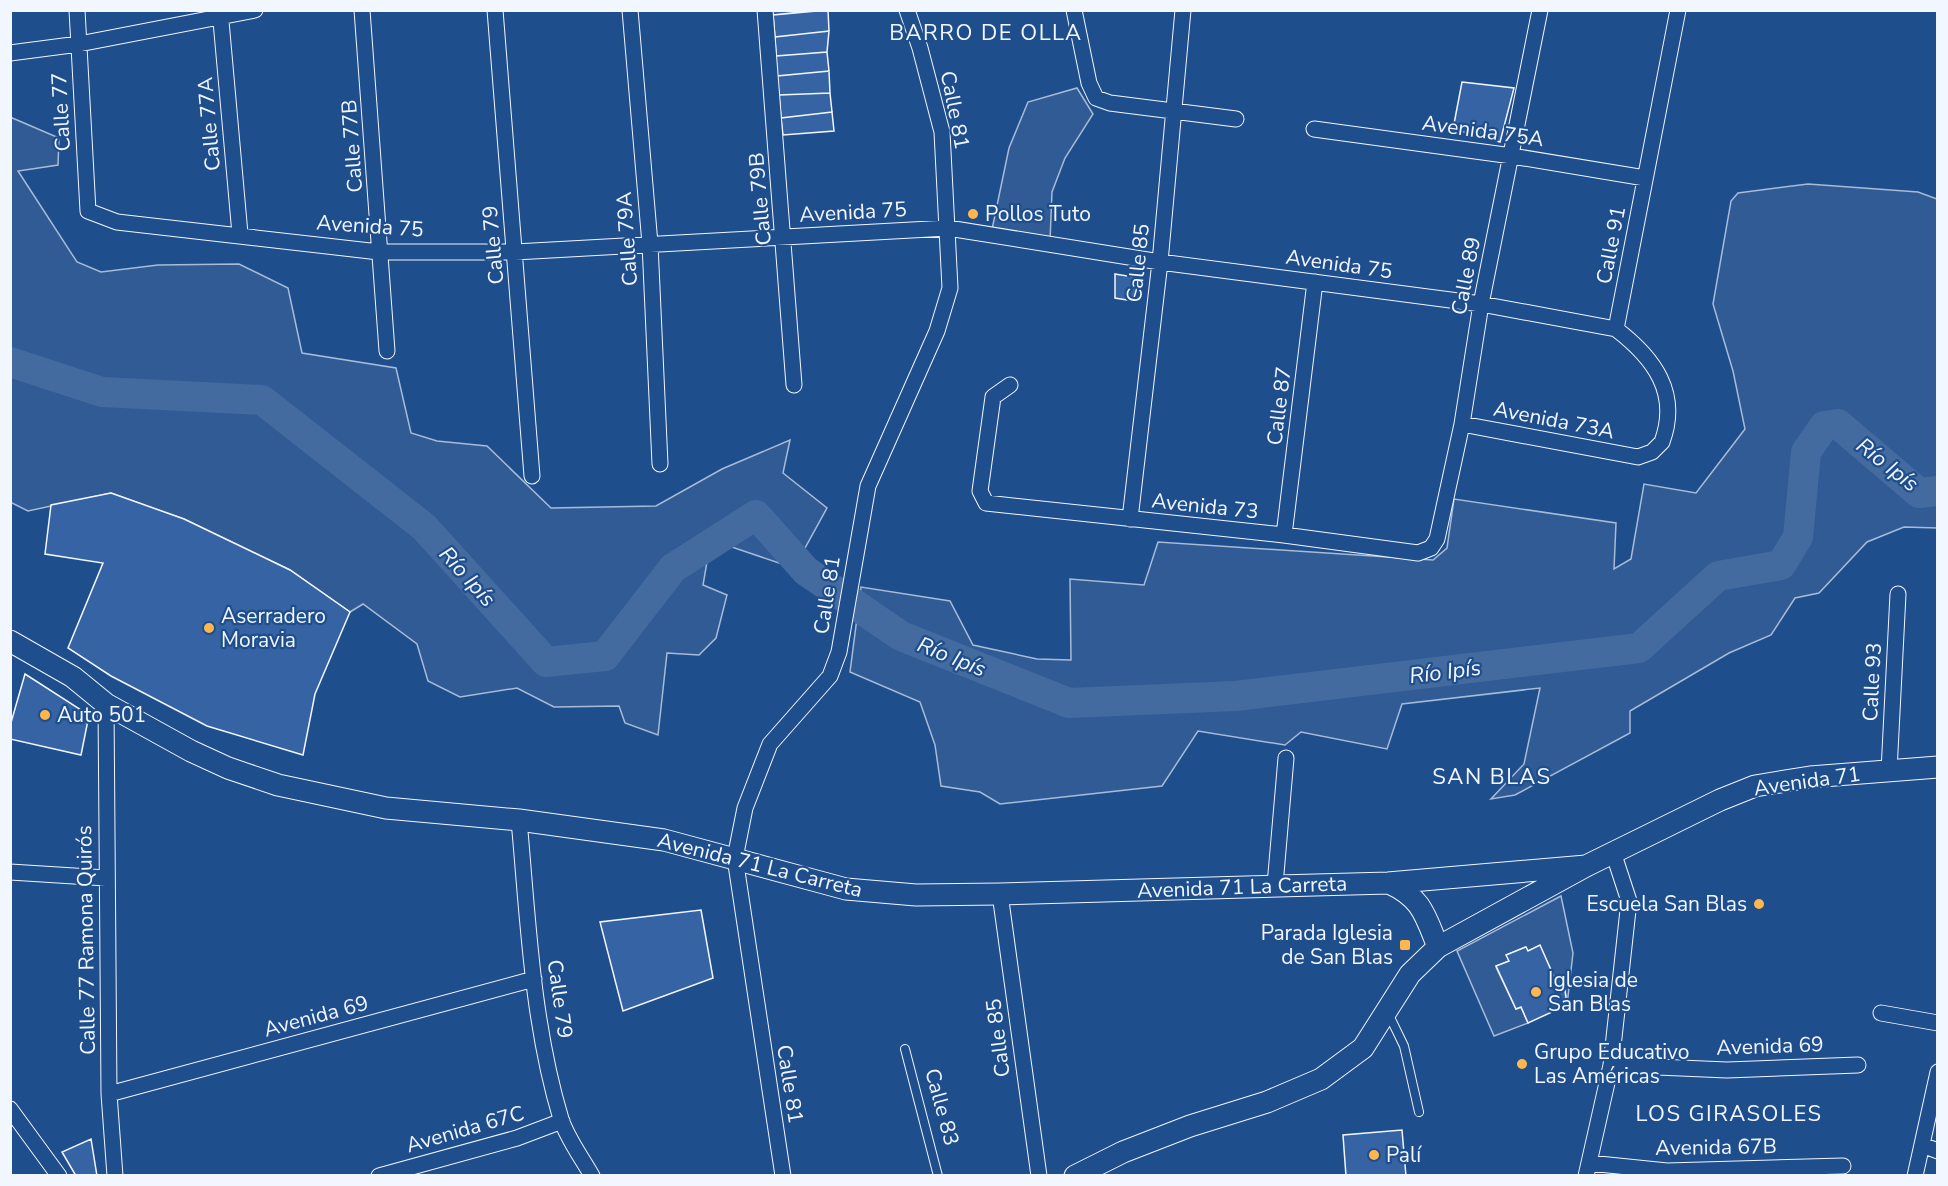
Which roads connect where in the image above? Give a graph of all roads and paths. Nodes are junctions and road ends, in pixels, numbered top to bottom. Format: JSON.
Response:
{"nodes":[{"id":1,"x":77,"y":10,"type":"edge"},
{"id":2,"x":255,"y":10,"type":"edge"},
{"id":3,"x":362,"y":10,"type":"edge"},
{"id":4,"x":495,"y":10,"type":"edge"},
{"id":5,"x":630,"y":10,"type":"edge"},
{"id":6,"x":765,"y":10,"type":"edge"},
{"id":7,"x":907,"y":10,"type":"edge"},
{"id":8,"x":1074,"y":10,"type":"edge"},
{"id":9,"x":1183,"y":10,"type":"edge"},
{"id":10,"x":1540,"y":10,"type":"edge"},
{"id":11,"x":1678,"y":10,"type":"edge"},
{"id":12,"x":220,"y":14,"type":"edge"},
{"id":13,"x":79,"y":44,"type":"junction"},
{"id":14,"x":10,"y":53,"type":"edge"},
{"id":15,"x":1172,"y":110,"type":"junction"},
{"id":16,"x":1236,"y":119,"type":"dead end"},
{"id":17,"x":1314,"y":129,"type":"dead end"},
{"id":18,"x":1512,"y":156,"type":"junction"},
{"id":19,"x":1645,"y":178,"type":"junction"},
{"id":20,"x":88,"y":211,"type":"joint"},
{"id":21,"x":948,"y":228,"type":"junction"},
{"id":22,"x":240,"y":234,"type":"junction"},
{"id":23,"x":784,"y":236,"type":"junction"},
{"id":24,"x":650,"y":244,"type":"junction"},
{"id":25,"x":379,"y":252,"type":"junction"},
{"id":26,"x":515,"y":252,"type":"junction"},
{"id":27,"x":1161,"y":262,"type":"junction"},
{"id":28,"x":1315,"y":282,"type":"junction"},
{"id":29,"x":1481,"y":304,"type":"junction"},
{"id":30,"x":1616,"y":329,"type":"junction"},
{"id":31,"x":387,"y":351,"type":"dead end"},
{"id":32,"x":794,"y":385,"type":"dead end"},
{"id":33,"x":1010,"y":386,"type":"dead end"},
{"id":34,"x":1462,"y":424,"type":"junction"},
{"id":35,"x":660,"y":464,"type":"dead end"},
{"id":36,"x":532,"y":476,"type":"dead end"},
{"id":37,"x":1130,"y":519,"type":"junction"},
{"id":38,"x":1284,"y":535,"type":"junction"},
{"id":39,"x":1431,"y":549,"type":"joint"},
{"id":40,"x":1898,"y":594,"type":"dead end"},
{"id":41,"x":10,"y":641,"type":"edge"},
{"id":42,"x":106,"y":704,"type":"junction"},
{"id":43,"x":1286,"y":758,"type":"dead end"},
{"id":44,"x":1938,"y":767,"type":"edge"},
{"id":45,"x":1889,"y":771,"type":"junction"},
{"id":46,"x":519,"y":820,"type":"junction"},
{"id":47,"x":1613,"y":852,"type":"junction"},
{"id":48,"x":735,"y":858,"type":"junction"},
{"id":49,"x":1586,"y":866,"type":"junction"},
{"id":50,"x":10,"y":872,"type":"edge"},
{"id":51,"x":106,"y":878,"type":"junction"},
{"id":52,"x":1388,"y":883,"type":"junction"},
{"id":53,"x":1275,"y":885,"type":"junction"},
{"id":54,"x":1000,"y":894,"type":"junction"},
{"id":55,"x":1438,"y":947,"type":"junction"},
{"id":56,"x":534,"y":980,"type":"junction"},
{"id":57,"x":1387,"y":1011,"type":"junction"},
{"id":58,"x":1881,"y":1013,"type":"dead end"},
{"id":59,"x":1938,"y":1023,"type":"edge"},
{"id":60,"x":904,"y":1049,"type":"dead end"},
{"id":61,"x":1611,"y":1065,"type":"junction"},
{"id":62,"x":1858,"y":1065,"type":"dead end"},
{"id":63,"x":1938,"y":1072,"type":"edge"},
{"id":64,"x":109,"y":1094,"type":"junction"},
{"id":65,"x":10,"y":1109,"type":"edge"},
{"id":66,"x":1419,"y":1112,"type":"dead end"},
{"id":67,"x":562,"y":1121,"type":"junction"},
{"id":68,"x":1922,"y":1145,"type":"junction"},
{"id":69,"x":1938,"y":1151,"type":"edge"},
{"id":70,"x":1843,"y":1166,"type":"dead end"},
{"id":71,"x":1588,"y":1169,"type":"edge"},
{"id":72,"x":59,"y":1176,"type":"edge"},
{"id":73,"x":115,"y":1176,"type":"edge"},
{"id":74,"x":379,"y":1176,"type":"edge"},
{"id":75,"x":592,"y":1176,"type":"edge"},
{"id":76,"x":783,"y":1176,"type":"edge"},
{"id":77,"x":938,"y":1176,"type":"edge"},
{"id":78,"x":1038,"y":1176,"type":"edge"},
{"id":79,"x":1076,"y":1176,"type":"edge"},
{"id":80,"x":1915,"y":1176,"type":"edge"}],
"edges":[{"from":1,"to":13,"type":"street","name":"Calle 77"},
{"from":2,"to":12,"type":"street"},
{"from":3,"to":25,"type":"street","name":"Calle 77B"},
{"from":4,"to":26,"type":"street","name":"Calle 79"},
{"from":5,"to":24,"type":"street","name":"Calle 79A"},
{"from":6,"to":23,"type":"street","name":"Calle 79B"},
{"from":7,"to":21,"type":"street","name":"Calle 81"},
{"from":8,"to":15,"type":"street"},
{"from":9,"to":15,"type":"street","name":"Calle 85"},
{"from":10,"to":18,"type":"street","name":"Calle 89"},
{"from":11,"to":19,"type":"street","name":"Calle 91"},
{"from":12,"to":13,"type":"street"},
{"from":12,"to":22,"type":"street","name":"Calle 77A"},
{"from":13,"to":14,"type":"street"},
{"from":13,"to":20,"type":"street","name":"Calle 77"},
{"from":15,"to":16,"type":"street"},
{"from":15,"to":27,"type":"street","name":"Calle 85"},
{"from":17,"to":18,"type":"street","name":"Avenida 75A"},
{"from":18,"to":19,"type":"street","name":"Avenida 75A"},
{"from":18,"to":29,"type":"street","name":"Calle 89"},
{"from":19,"to":30,"type":"street","name":"Calle 91"},
{"from":20,"to":22,"type":"street","name":"Avenida 75"},
{"from":21,"to":23,"type":"street","name":"Avenida 75"},
{"from":21,"to":27,"type":"street","name":"Avenida 75"},
{"from":21,"to":48,"type":"street","name":"Calle 81"},
{"from":22,"to":25,"type":"street","name":"Avenida 75"},
{"from":23,"to":24,"type":"street","name":"Avenida 75"},
{"from":23,"to":32,"type":"street","name":"Calle 79B"},
{"from":24,"to":26,"type":"street","name":"Avenida 75"},
{"from":24,"to":35,"type":"street","name":"Calle 79A"},
{"from":25,"to":26,"type":"street","name":"Avenida 75"},
{"from":25,"to":31,"type":"street","name":"Calle 77B"},
{"from":26,"to":36,"type":"street","name":"Calle 79"},
{"from":27,"to":28,"type":"street","name":"Avenida 75"},
{"from":27,"to":37,"type":"street","name":"Calle 85"},
{"from":28,"to":29,"type":"street","name":"Avenida 75"},
{"from":28,"to":38,"type":"street","name":"Calle 87"},
{"from":29,"to":30,"type":"street","name":"Avenida 75"},
{"from":29,"to":34,"type":"street","name":"Calle 89"},
{"from":30,"to":34,"type":"street","name":"Avenida 73A"},
{"from":33,"to":37,"type":"street","name":"Avenida 73"},
{"from":34,"to":39,"type":"street","name":"Calle 89"},
{"from":37,"to":38,"type":"street","name":"Avenida 73"},
{"from":38,"to":39,"type":"street","name":"Avenida 73"},
{"from":40,"to":45,"type":"street","name":"Calle 93"},
{"from":41,"to":42,"type":"street","name":"Avenida 71 La Carreta"},
{"from":42,"to":46,"type":"street","name":"Avenida 71 La Carreta"},
{"from":42,"to":51,"type":"street","name":"Calle 77 Ramona Quirós"},
{"from":43,"to":53,"type":"street"},
{"from":44,"to":45,"type":"street","name":"Avenida 71"},
{"from":45,"to":47,"type":"street","name":"Avenida 71"},
{"from":46,"to":48,"type":"street","name":"Avenida 71 La Carreta"},
{"from":46,"to":56,"type":"street","name":"Calle 79"},
{"from":47,"to":49,"type":"street","name":"Avenida 71"},
{"from":47,"to":61,"type":"street"},
{"from":48,"to":54,"type":"street","name":"Avenida 71 La Carreta"},
{"from":48,"to":76,"type":"street","name":"Calle 81"},
{"from":49,"to":52,"type":"street","name":"Avenida 71 La Carreta"},
{"from":49,"to":55,"type":"street","name":"Avenida 71"},
{"from":50,"to":51,"type":"street"},
{"from":51,"to":64,"type":"street","name":"Calle 77 Ramona Quirós"},
{"from":52,"to":53,"type":"street","name":"Avenida 71 La Carreta"},
{"from":52,"to":55,"type":"street"},
{"from":53,"to":54,"type":"street","name":"Avenida 71 La Carreta"},
{"from":54,"to":78,"type":"street","name":"Calle 85"},
{"from":55,"to":57,"type":"street","name":"Avenida 71"},
{"from":56,"to":64,"type":"street","name":"Avenida 69"},
{"from":56,"to":67,"type":"street","name":"Calle 79"},
{"from":57,"to":66,"type":"lane"},
{"from":57,"to":79,"type":"street","name":"Avenida 71"},
{"from":58,"to":59,"type":"street"},
{"from":60,"to":77,"type":"lane","name":"Calle 83"},
{"from":61,"to":62,"type":"street","name":"Avenida 69"},
{"from":61,"to":71,"type":"street"},
{"from":63,"to":68,"type":"street"},
{"from":64,"to":73,"type":"street","name":"Calle 77 Ramona Quirós"},
{"from":65,"to":72,"type":"street"},
{"from":67,"to":74,"type":"street","name":"Avenida 67C"},
{"from":67,"to":75,"type":"street","name":"Calle 79"},
{"from":68,"to":69,"type":"street"},
{"from":68,"to":80,"type":"street"},
{"from":70,"to":71,"type":"street","name":"Avenida 67B"}]}
